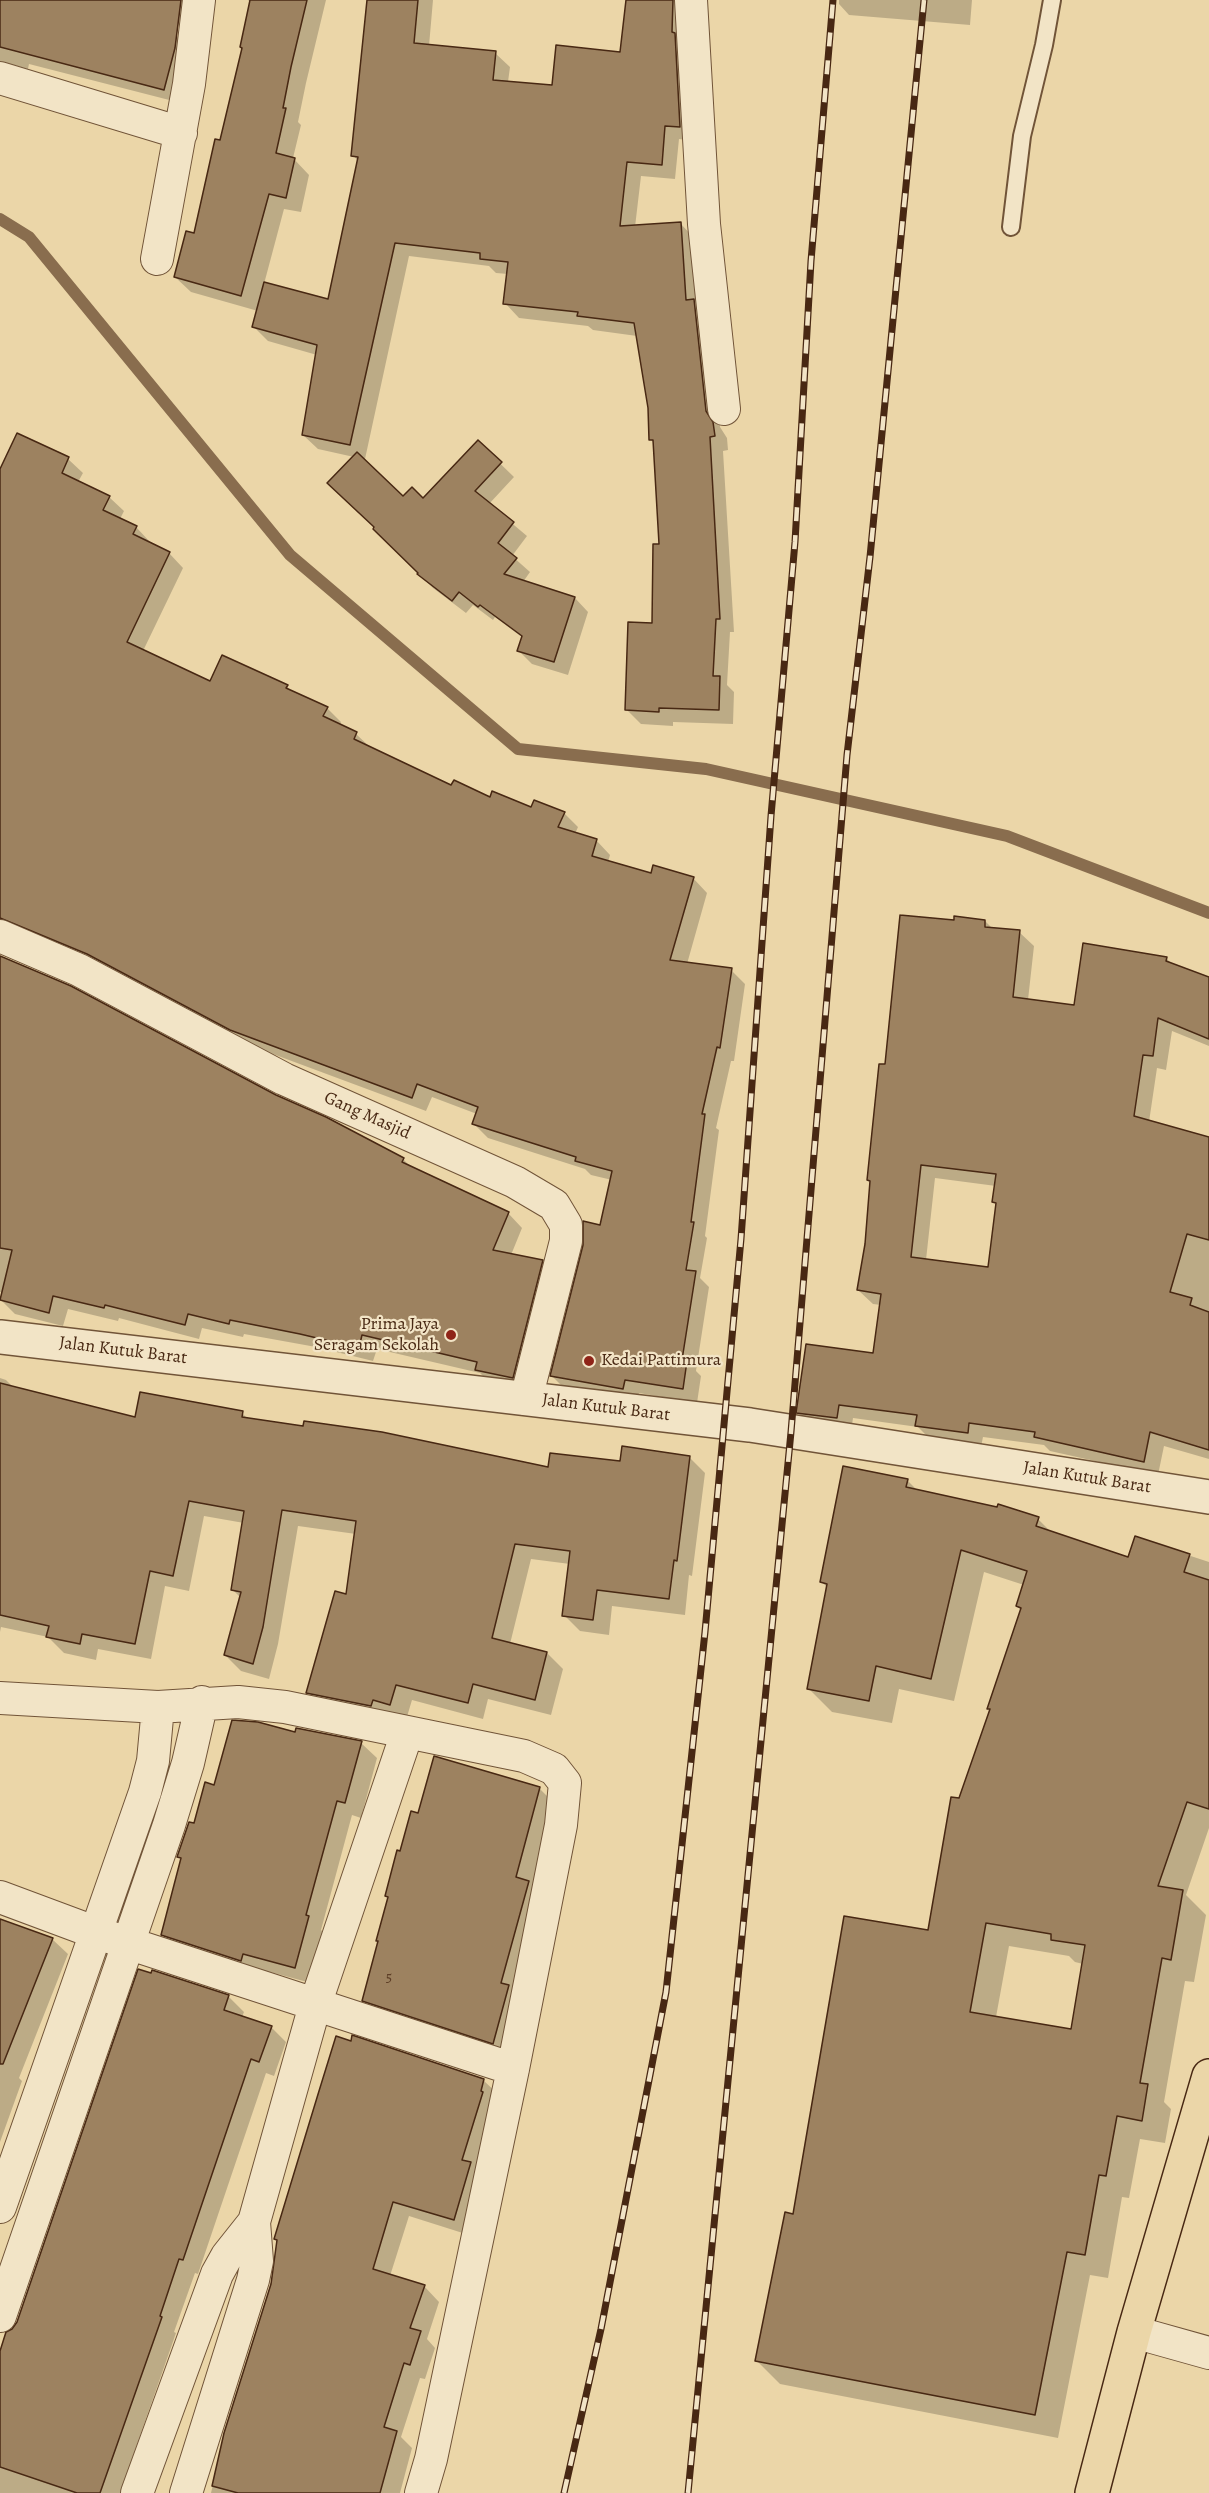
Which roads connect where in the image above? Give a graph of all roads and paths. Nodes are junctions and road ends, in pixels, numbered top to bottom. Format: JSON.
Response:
{"nodes":[{"id":1,"x":199,"y":0,"type":"edge"},
{"id":2,"x":691,"y":0,"type":"edge"},
{"id":3,"x":1052,"y":0,"type":"edge"},
{"id":4,"x":0,"y":78,"type":"edge"},
{"id":5,"x":181,"y":133,"type":"junction"},
{"id":6,"x":1011,"y":227,"type":"dead end"},
{"id":7,"x":157,"y":259,"type":"dead end"},
{"id":8,"x":724,"y":409,"type":"dead end"},
{"id":9,"x":0,"y":936,"type":"edge"},
{"id":10,"x":0,"y":1336,"type":"edge"},
{"id":11,"x":526,"y":1399,"type":"junction"},
{"id":12,"x":1209,"y":1497,"type":"edge"},
{"id":13,"x":0,"y":1698,"type":"edge"},
{"id":14,"x":201,"y":1702,"type":"junction"},
{"id":15,"x":158,"y":1707,"type":"junction"},
{"id":16,"x":407,"y":1733,"type":"junction"},
{"id":17,"x":0,"y":1897,"type":"edge"},
{"id":18,"x":94,"y":1932,"type":"junction"},
{"id":19,"x":128,"y":1942,"type":"junction"},
{"id":20,"x":315,"y":2005,"type":"junction"},
{"id":21,"x":513,"y":2069,"type":"junction"},
{"id":22,"x":1209,"y":2076,"type":"edge"},
{"id":23,"x":0,"y":2207,"type":"edge"},
{"id":24,"x":0,"y":2215,"type":"edge"},
{"id":25,"x":254,"y":2222,"type":"junction"},
{"id":26,"x":30,"y":2227,"type":"junction"},
{"id":27,"x":8,"y":2266,"type":"edge"},
{"id":28,"x":0,"y":2316,"type":"edge"},
{"id":29,"x":1134,"y":2332,"type":"junction"},
{"id":30,"x":1209,"y":2353,"type":"edge"},
{"id":31,"x":137,"y":2493,"type":"edge"},
{"id":32,"x":186,"y":2493,"type":"edge"},
{"id":33,"x":421,"y":2493,"type":"edge"},
{"id":34,"x":1092,"y":2493,"type":"edge"}],
"edges":[{"from":1,"to":5,"type":"street"},
{"from":2,"to":8,"type":"street"},
{"from":3,"to":6,"type":"lane"},
{"from":4,"to":5,"type":"street"},
{"from":5,"to":7,"type":"street"},
{"from":9,"to":11,"type":"street","name":"Gang Masjid"},
{"from":10,"to":11,"type":"street","name":"Jalan Kutuk Barat"},
{"from":11,"to":12,"type":"street","name":"Jalan Kutuk Barat"},
{"from":13,"to":15,"type":"street"},
{"from":14,"to":15,"type":"street"},
{"from":14,"to":16,"type":"street"},
{"from":14,"to":19,"type":"street"},
{"from":15,"to":18,"type":"street"},
{"from":16,"to":20,"type":"street"},
{"from":16,"to":21,"type":"street"},
{"from":17,"to":18,"type":"street"},
{"from":18,"to":19,"type":"street"},
{"from":18,"to":23,"type":"street"},
{"from":19,"to":20,"type":"street"},
{"from":19,"to":26,"type":"street"},
{"from":20,"to":21,"type":"street"},
{"from":20,"to":25,"type":"street"},
{"from":21,"to":33,"type":"street"},
{"from":22,"to":29,"type":"highway"},
{"from":24,"to":26,"type":"street"},
{"from":25,"to":31,"type":"street"},
{"from":25,"to":32,"type":"street"},
{"from":26,"to":27,"type":"street"},
{"from":27,"to":28,"type":"street"},
{"from":29,"to":30,"type":"street"},
{"from":29,"to":34,"type":"highway"}]}
